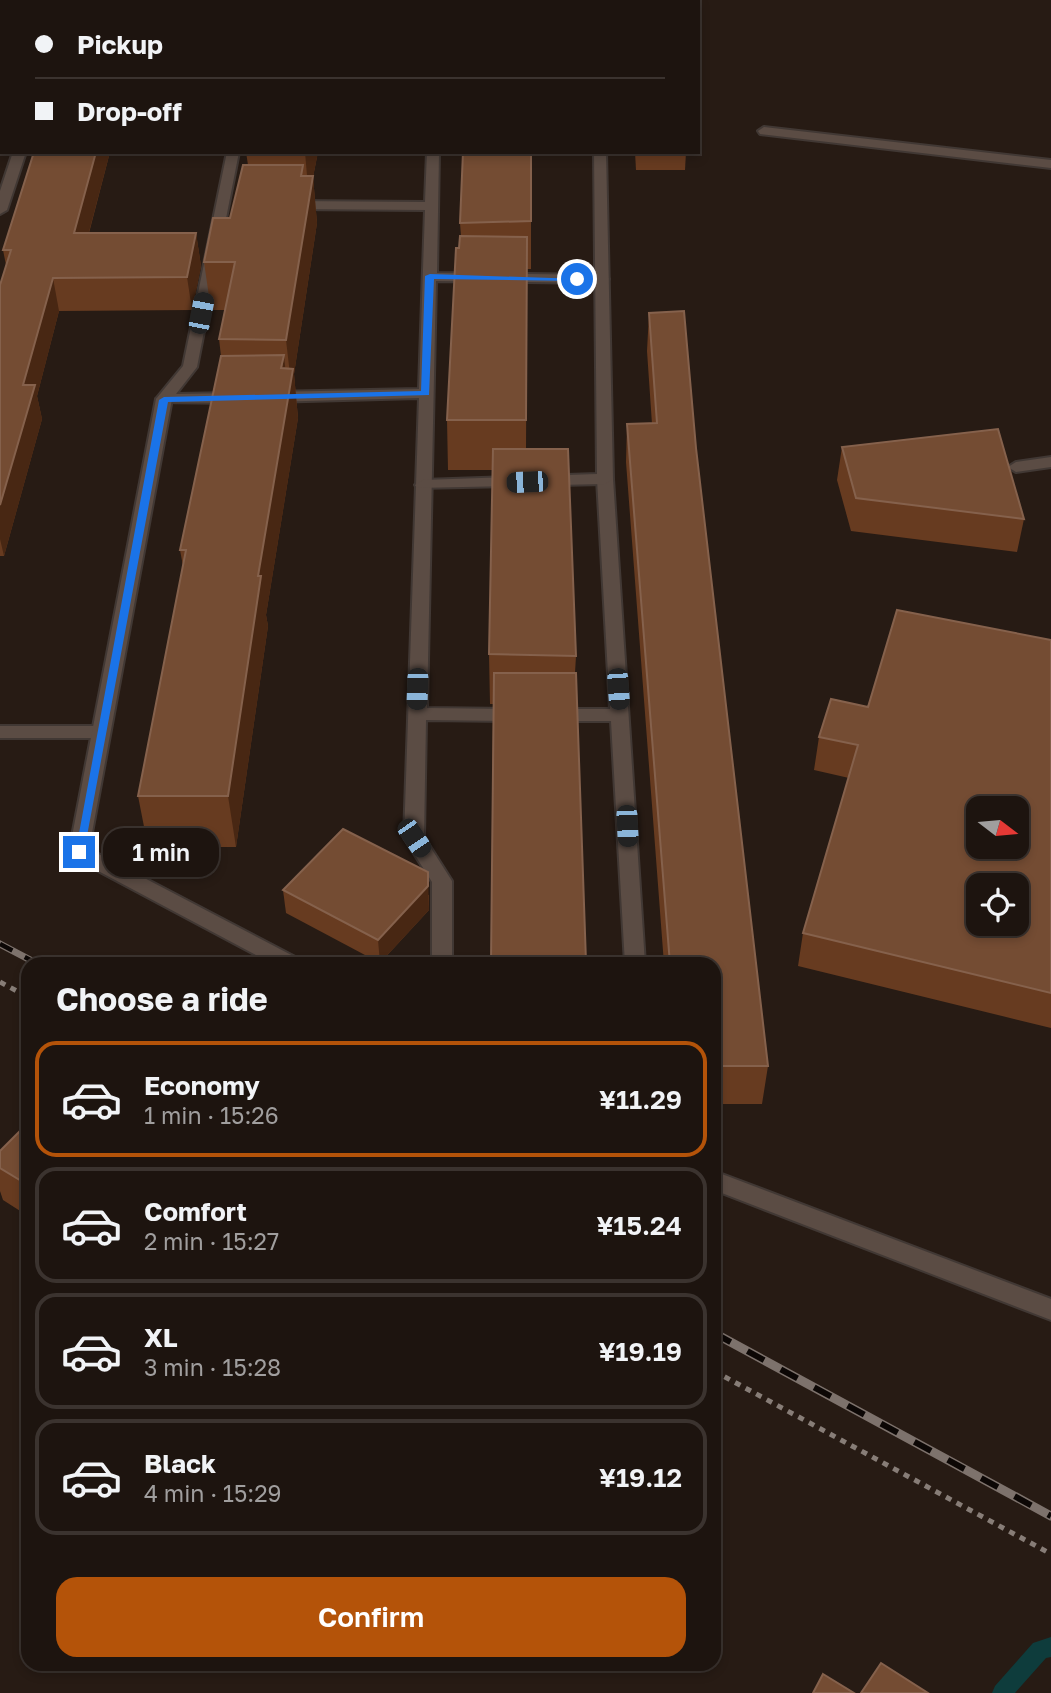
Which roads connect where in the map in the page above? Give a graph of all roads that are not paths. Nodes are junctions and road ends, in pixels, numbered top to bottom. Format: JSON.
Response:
{"nodes":[{"id":1,"x":764,"y":131,"type":"dead end"},
{"id":2,"x":19,"y":154,"type":"edge"},
{"id":3,"x":233,"y":154,"type":"edge"},
{"id":4,"x":433,"y":154,"type":"edge"},
{"id":5,"x":600,"y":154,"type":"edge"},
{"id":6,"x":1051,"y":164,"type":"edge"},
{"id":7,"x":278,"y":205,"type":"edge"},
{"id":8,"x":432,"y":206,"type":"junction"},
{"id":9,"x":0,"y":210,"type":"edge"},
{"id":10,"x":430,"y":276,"type":"junction"},
{"id":11,"x":602,"y":279,"type":"junction"},
{"id":12,"x":426,"y":393,"type":"junction"},
{"id":13,"x":164,"y":400,"type":"junction"},
{"id":14,"x":1051,"y":462,"type":"edge"},
{"id":15,"x":1016,"y":467,"type":"dead end"},
{"id":16,"x":605,"y":479,"type":"junction"},
{"id":17,"x":423,"y":485,"type":"junction"},
{"id":18,"x":417,"y":714,"type":"junction"},
{"id":19,"x":620,"y":715,"type":"junction"},
{"id":20,"x":0,"y":732,"type":"edge"},
{"id":21,"x":101,"y":732,"type":"junction"},
{"id":22,"x":277,"y":957,"type":"edge"},
{"id":23,"x":442,"y":957,"type":"edge"},
{"id":24,"x":635,"y":957,"type":"edge"},
{"id":25,"x":721,"y":1183,"type":"edge"},
{"id":26,"x":1051,"y":1310,"type":"edge"}],
"edges":[{"from":1,"to":6,"type":"street"},
{"from":2,"to":9,"type":"street"},
{"from":3,"to":13,"type":"street"},
{"from":4,"to":8,"type":"street"},
{"from":5,"to":11,"type":"street"},
{"from":7,"to":8,"type":"street"},
{"from":8,"to":10,"type":"street"},
{"from":10,"to":11,"type":"street"},
{"from":10,"to":12,"type":"street"},
{"from":11,"to":16,"type":"street"},
{"from":12,"to":13,"type":"street"},
{"from":12,"to":17,"type":"street"},
{"from":13,"to":21,"type":"street"},
{"from":14,"to":15,"type":"street"},
{"from":16,"to":17,"type":"street"},
{"from":16,"to":19,"type":"street"},
{"from":17,"to":18,"type":"street"},
{"from":18,"to":19,"type":"street"},
{"from":18,"to":23,"type":"street"},
{"from":19,"to":24,"type":"street"},
{"from":20,"to":21,"type":"street"},
{"from":21,"to":22,"type":"street"},
{"from":25,"to":26,"type":"street"}]}
